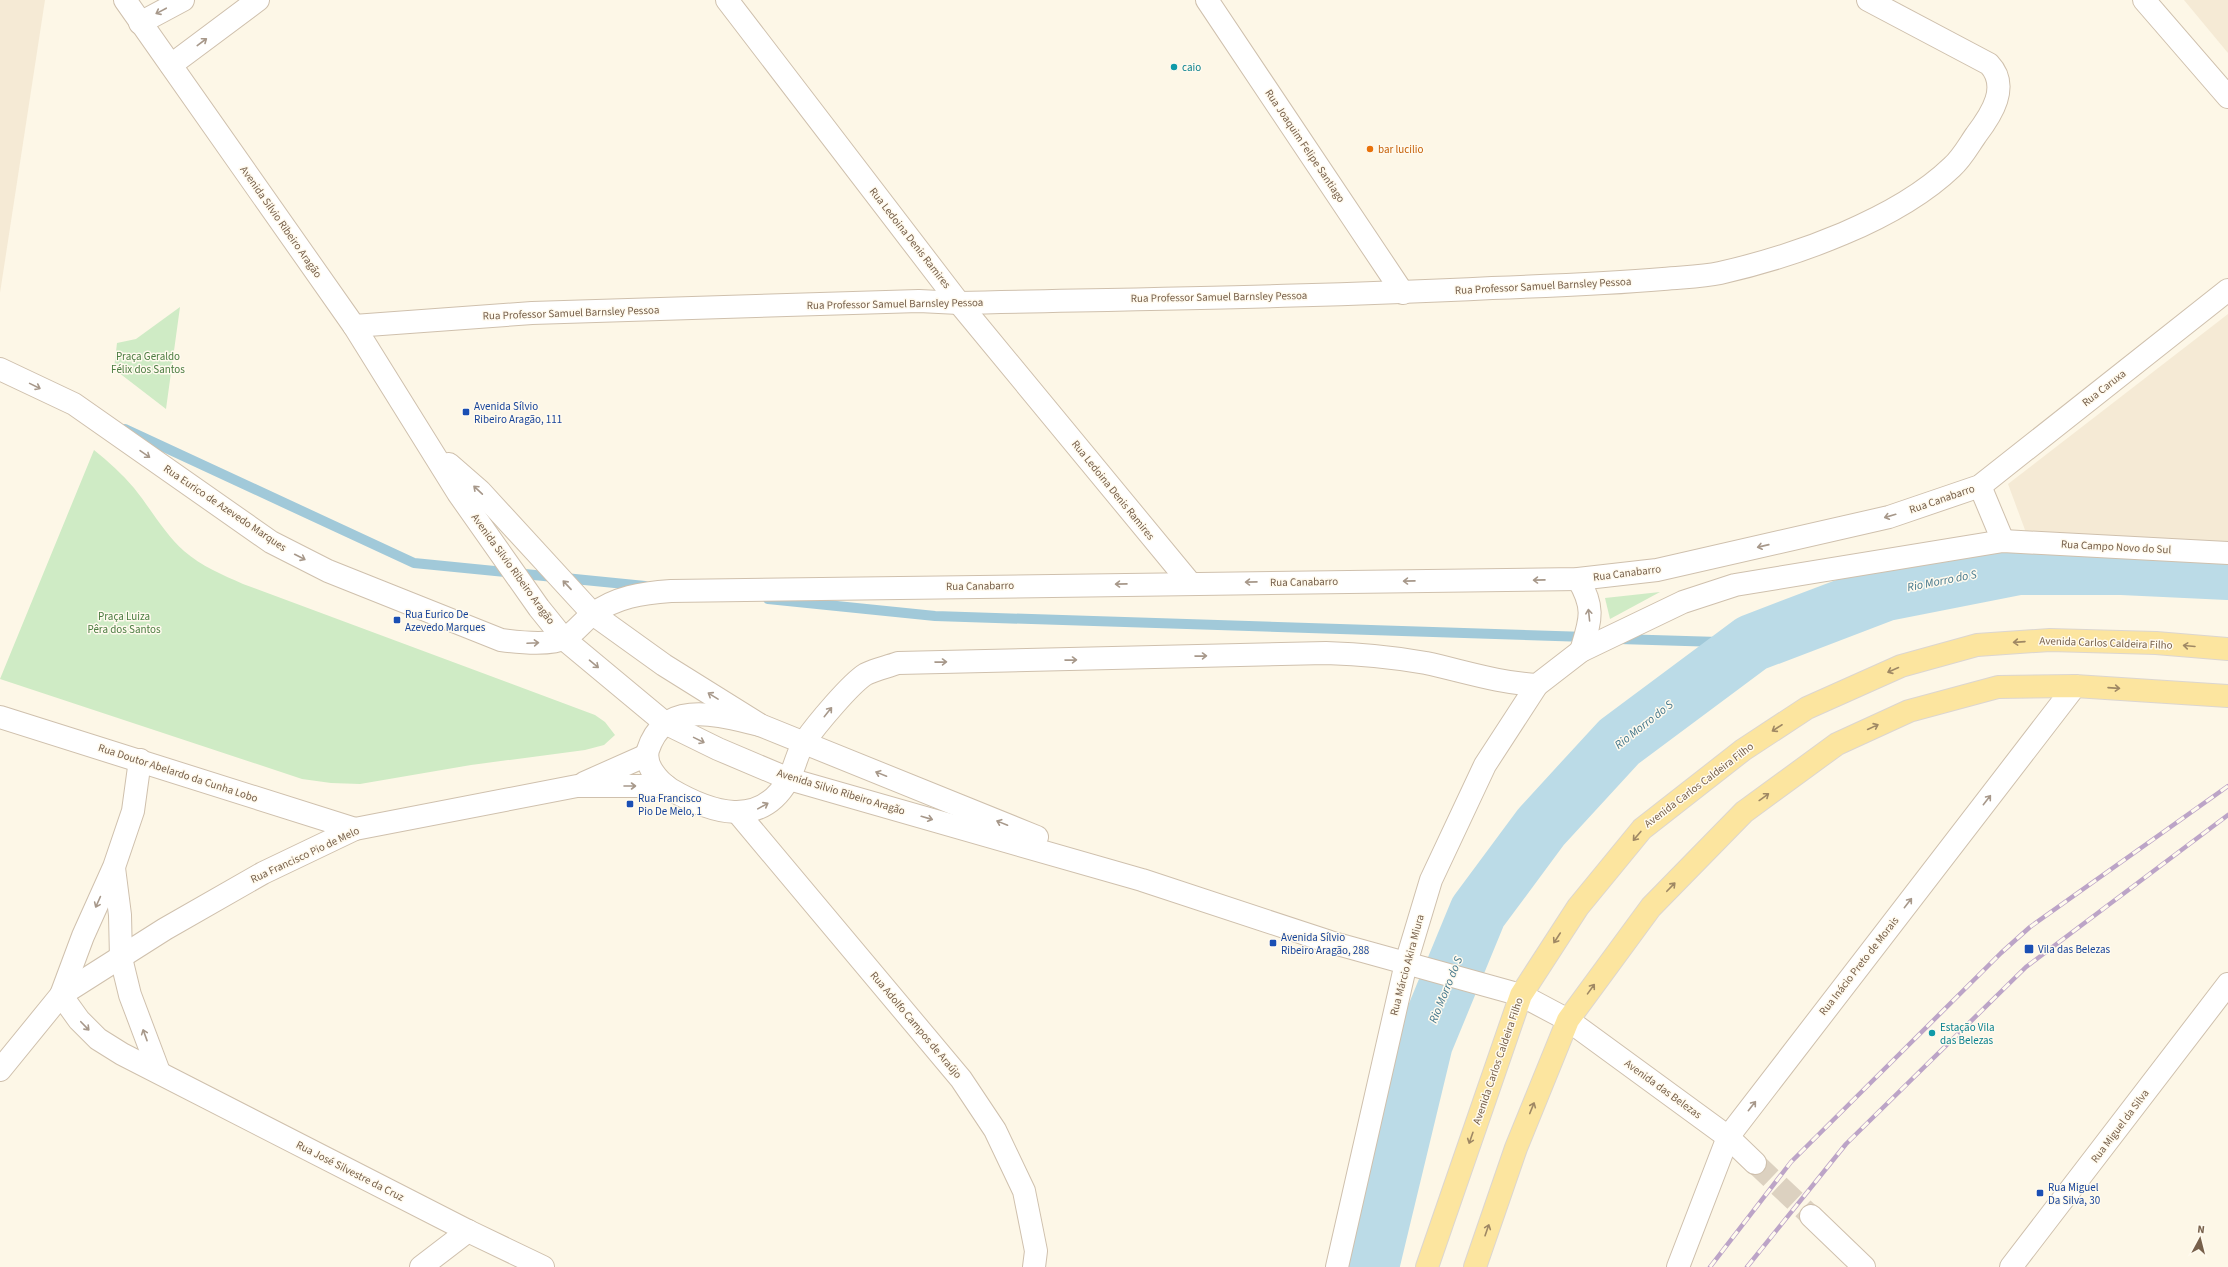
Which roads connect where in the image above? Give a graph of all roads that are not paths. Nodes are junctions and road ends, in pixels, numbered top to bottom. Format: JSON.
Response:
{"nodes":[{"id":1,"x":125,"y":0,"type":"edge"},
{"id":2,"x":183,"y":0,"type":"edge"},
{"id":3,"x":258,"y":0,"type":"edge"},
{"id":4,"x":727,"y":0,"type":"edge"},
{"id":5,"x":1206,"y":0,"type":"edge"},
{"id":6,"x":1868,"y":0,"type":"edge"},
{"id":7,"x":2144,"y":0,"type":"edge"},
{"id":8,"x":140,"y":23,"type":"junction"},
{"id":9,"x":171,"y":65,"type":"junction"},
{"id":10,"x":2228,"y":98,"type":"edge"},
{"id":11,"x":2228,"y":290,"type":"edge"},
{"id":12,"x":1403,"y":293,"type":"junction"},
{"id":13,"x":959,"y":303,"type":"junction"},
{"id":14,"x":354,"y":326,"type":"junction"},
{"id":15,"x":0,"y":369,"type":"edge"},
{"id":16,"x":432,"y":449,"type":"junction"},
{"id":17,"x":1980,"y":486,"type":"junction"},
{"id":18,"x":2003,"y":541,"type":"junction"},
{"id":19,"x":2228,"y":553,"type":"edge"},
{"id":20,"x":1578,"y":579,"type":"junction"},
{"id":21,"x":1190,"y":583,"type":"junction"},
{"id":22,"x":593,"y":614,"type":"junction"},
{"id":23,"x":564,"y":639,"type":"junction"},
{"id":24,"x":2228,"y":649,"type":"edge"},
{"id":25,"x":1581,"y":651,"type":"junction"},
{"id":26,"x":1537,"y":685,"type":"junction"},
{"id":27,"x":2075,"y":686,"type":"junction"},
{"id":28,"x":2228,"y":696,"type":"edge"},
{"id":29,"x":0,"y":717,"type":"edge"},
{"id":30,"x":665,"y":723,"type":"junction"},
{"id":31,"x":760,"y":725,"type":"junction"},
{"id":32,"x":803,"y":742,"type":"junction"},
{"id":33,"x":647,"y":755,"type":"junction"},
{"id":34,"x":140,"y":760,"type":"junction"},
{"id":35,"x":789,"y":779,"type":"junction"},
{"id":36,"x":578,"y":786,"type":"junction"},
{"id":37,"x":666,"y":786,"type":"junction"},
{"id":38,"x":738,"y":813,"type":"junction"},
{"id":39,"x":355,"y":829,"type":"junction"},
{"id":40,"x":114,"y":867,"type":"junction"},
{"id":41,"x":1142,"y":880,"type":"junction"},
{"id":42,"x":121,"y":958,"type":"junction"},
{"id":43,"x":1406,"y":963,"type":"junction"},
{"id":44,"x":2228,"y":984,"type":"edge"},
{"id":45,"x":61,"y":995,"type":"junction"},
{"id":46,"x":1521,"y":995,"type":"junction"},
{"id":47,"x":1568,"y":1020,"type":"junction"},
{"id":48,"x":0,"y":1070,"type":"edge"},
{"id":49,"x":159,"y":1072,"type":"junction"},
{"id":50,"x":1728,"y":1136,"type":"junction"},
{"id":51,"x":1755,"y":1162,"type":"tunnel mouth"},
{"id":52,"x":1811,"y":1216,"type":"tunnel mouth"},
{"id":53,"x":468,"y":1232,"type":"junction"},
{"id":54,"x":421,"y":1267,"type":"edge"},
{"id":55,"x":543,"y":1267,"type":"edge"},
{"id":56,"x":1034,"y":1267,"type":"edge"},
{"id":57,"x":1337,"y":1267,"type":"edge"},
{"id":58,"x":1427,"y":1267,"type":"edge"},
{"id":59,"x":1475,"y":1267,"type":"edge"},
{"id":60,"x":1678,"y":1267,"type":"edge"},
{"id":61,"x":1864,"y":1267,"type":"edge"},
{"id":62,"x":2012,"y":1267,"type":"edge"}],
"edges":[{"from":1,"to":8,"type":"street","name":"Avenida Silvio Ribeiro Aragão"},
{"from":2,"to":8,"type":"street","one_way":true},
{"from":9,"to":3,"type":"street","one_way":true},
{"from":4,"to":13,"type":"street","name":"Rua Ledoina Denis Ramires"},
{"from":5,"to":12,"type":"street","name":"Rua Joaquim Felipe Santiago"},
{"from":6,"to":12,"type":"street","name":"Rua Professor Samuel Barnsley Pessoa"},
{"from":7,"to":10,"type":"street"},
{"from":8,"to":9,"type":"street","name":"Avenida Silvio Ribeiro Aragão"},
{"from":9,"to":14,"type":"street","name":"Avenida Silvio Ribeiro Aragão"},
{"from":11,"to":17,"type":"street","name":"Rua Caruxa"},
{"from":12,"to":13,"type":"street","name":"Rua Professor Samuel Barnsley Pessoa"},
{"from":13,"to":14,"type":"street","name":"Rua Professor Samuel Barnsley Pessoa"},
{"from":13,"to":21,"type":"street","name":"Rua Ledoina Denis Ramires"},
{"from":14,"to":16,"type":"street","name":"Avenida Silvio Ribeiro Aragão"},
{"from":15,"to":23,"type":"street","name":"Rua Eurico de Azevedo Marques","one_way":true},
{"from":22,"to":16,"type":"street","name":"Avenida Silvio Ribeiro Aragão","one_way":true},
{"from":16,"to":23,"type":"street","name":"Avenida Silvio Ribeiro Aragão"},
{"from":17,"to":18,"type":"street","name":"Rua Canabarro"},
{"from":17,"to":20,"type":"street","name":"Rua Canabarro","one_way":true},
{"from":18,"to":19,"type":"street","name":"Rua Campo Novo do Sul"},
{"from":18,"to":25,"type":"street"},
{"from":20,"to":21,"type":"street","name":"Rua Canabarro","one_way":true},
{"from":25,"to":20,"type":"street","one_way":true},
{"from":21,"to":22,"type":"street","name":"Rua Canabarro","one_way":true},
{"from":22,"to":23,"type":"street"},
{"from":31,"to":22,"type":"street","name":"Avenida Silvio Ribeiro Aragão","one_way":true},
{"from":23,"to":30,"type":"street","name":"Avenida Silvio Ribeiro Aragão","one_way":true},
{"from":24,"to":46,"type":"main road","name":"Avenida Carlos Caldeira Filho","one_way":true},
{"from":25,"to":26,"type":"street"},
{"from":32,"to":26,"type":"street","one_way":true},
{"from":26,"to":43,"type":"street","name":"Rua Márcio Akira Miura"},
{"from":27,"to":28,"type":"main road","one_way":true},
{"from":47,"to":27,"type":"main road","one_way":true},
{"from":50,"to":27,"type":"street","name":"Rua Inácio Preto de Morais","one_way":true},
{"from":29,"to":34,"type":"street","name":"Rua Doutor Abelardo da Cunha Lobo"},
{"from":30,"to":31,"type":"street"},
{"from":30,"to":33,"type":"street"},
{"from":30,"to":35,"type":"street","name":"Avenida Silvio Ribeiro Aragão","one_way":true},
{"from":31,"to":32,"type":"street","name":"Avenida Silvio Ribeiro Aragão"},
{"from":32,"to":35,"type":"street"},
{"from":41,"to":32,"type":"street","name":"Avenida Silvio Ribeiro Aragão","one_way":true},
{"from":33,"to":36,"type":"street","name":"Rua Francisco Pio de Melo"},
{"from":33,"to":37,"type":"street"},
{"from":34,"to":39,"type":"street","name":"Rua Doutor Abelardo da Cunha Lobo"},
{"from":34,"to":40,"type":"street"},
{"from":38,"to":35,"type":"street","one_way":true},
{"from":35,"to":41,"type":"street","name":"Avenida Silvio Ribeiro Aragão","one_way":true},
{"from":36,"to":37,"type":"street","name":"Rua Francisco Pio de Melo","one_way":true},
{"from":36,"to":39,"type":"street","name":"Rua Francisco Pio de Melo"},
{"from":37,"to":38,"type":"street"},
{"from":38,"to":56,"type":"street","name":"Rua Adolfo Campos de Araújo"},
{"from":39,"to":42,"type":"street","name":"Rua Francisco Pio de Melo"},
{"from":40,"to":42,"type":"street"},
{"from":40,"to":45,"type":"street","one_way":true},
{"from":41,"to":43,"type":"street","name":"Avenida Silvio Ribeiro Aragão"},
{"from":42,"to":45,"type":"street","name":"Rua Francisco Pio de Melo"},
{"from":49,"to":42,"type":"street","one_way":true},
{"from":43,"to":46,"type":"street","name":"Avenida Silvio Ribeiro Aragão"},
{"from":43,"to":57,"type":"street","name":"Rua Márcio Akira Miura"},
{"from":44,"to":62,"type":"street","name":"Rua Miguel da Silva"},
{"from":45,"to":48,"type":"street"},
{"from":45,"to":49,"type":"street","name":"Rua José Silvestre da Cruz","one_way":true},
{"from":46,"to":47,"type":"street","name":"Avenida Silvio Ribeiro Aragão"},
{"from":46,"to":58,"type":"main road","name":"Avenida Carlos Caldeira Filho","one_way":true},
{"from":47,"to":50,"type":"street","name":"Avenida das Belezas"},
{"from":59,"to":47,"type":"main road","one_way":true},
{"from":49,"to":53,"type":"street","name":"Rua José Silvestre da Cruz"},
{"from":50,"to":51,"type":"street","name":"Avenida das Belezas"},
{"from":50,"to":60,"type":"street","name":"Rua Inácio Preto de Morais"},
{"from":52,"to":61,"type":"street"},
{"from":53,"to":54,"type":"street"},
{"from":53,"to":55,"type":"street","name":"Rua José Silvestre da Cruz"}]}
